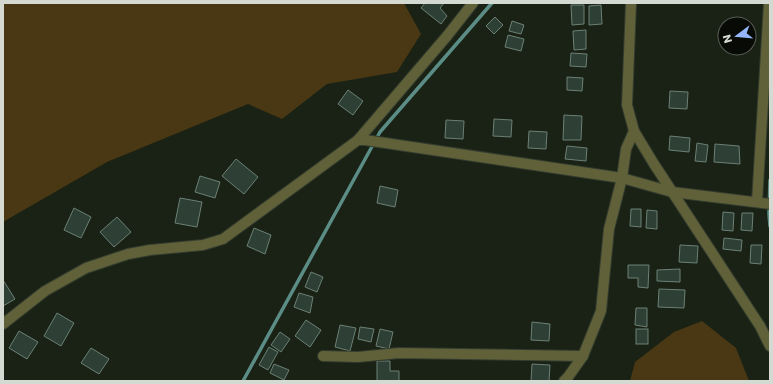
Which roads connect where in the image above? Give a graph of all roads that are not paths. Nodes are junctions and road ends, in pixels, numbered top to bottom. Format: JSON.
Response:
{"nodes":[{"id":1,"x":473,"y":3,"type":"edge"},
{"id":2,"x":631,"y":3,"type":"edge"},
{"id":3,"x":769,"y":3,"type":"edge"},
{"id":4,"x":634,"y":131,"type":"junction"},
{"id":5,"x":362,"y":140,"type":"junction"},
{"id":6,"x":622,"y":178,"type":"junction"},
{"id":7,"x":672,"y":192,"type":"junction"},
{"id":8,"x":757,"y":202,"type":"junction"},
{"id":9,"x":770,"y":204,"type":"edge"},
{"id":10,"x":3,"y":324,"type":"edge"},
{"id":11,"x":770,"y":346,"type":"edge"},
{"id":12,"x":323,"y":356,"type":"dead end"},
{"id":13,"x":583,"y":356,"type":"junction"},
{"id":14,"x":564,"y":381,"type":"edge"}],
"edges":[{"from":1,"to":5,"type":"street"},
{"from":2,"to":4,"type":"street"},
{"from":3,"to":8,"type":"street"},
{"from":4,"to":6,"type":"street"},
{"from":4,"to":7,"type":"street"},
{"from":5,"to":6,"type":"street"},
{"from":5,"to":10,"type":"street"},
{"from":6,"to":7,"type":"street"},
{"from":6,"to":13,"type":"street"},
{"from":7,"to":8,"type":"street"},
{"from":7,"to":11,"type":"street"},
{"from":8,"to":9,"type":"street"},
{"from":12,"to":13,"type":"street"},
{"from":13,"to":14,"type":"street"}]}
